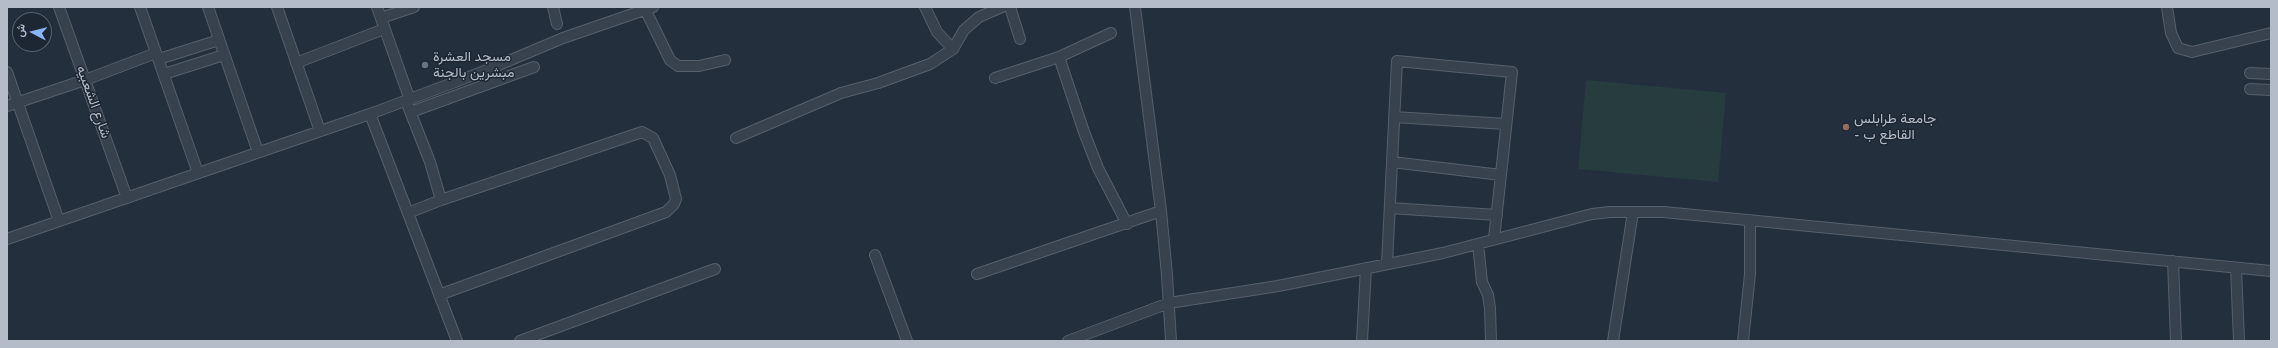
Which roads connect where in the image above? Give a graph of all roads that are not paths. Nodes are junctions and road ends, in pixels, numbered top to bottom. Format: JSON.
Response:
{"nodes":[{"id":1,"x":60,"y":7,"type":"edge"},
{"id":2,"x":140,"y":7,"type":"edge"},
{"id":3,"x":208,"y":7,"type":"edge"},
{"id":4,"x":277,"y":7,"type":"edge"},
{"id":5,"x":377,"y":7,"type":"edge"},
{"id":6,"x":414,"y":7,"type":"edge"},
{"id":7,"x":553,"y":7,"type":"edge"},
{"id":8,"x":925,"y":7,"type":"edge"},
{"id":9,"x":1002,"y":7,"type":"edge"},
{"id":10,"x":1010,"y":7,"type":"edge"},
{"id":11,"x":1135,"y":7,"type":"edge"},
{"id":12,"x":2167,"y":7,"type":"edge"},
{"id":13,"x":647,"y":8,"type":"edge"},
{"id":14,"x":381,"y":18,"type":"junction"},
{"id":15,"x":558,"y":24,"type":"dead end"},
{"id":16,"x":384,"y":29,"type":"junction"},
{"id":17,"x":1111,"y":33,"type":"dead end"},
{"id":18,"x":2271,"y":34,"type":"edge"},
{"id":19,"x":1020,"y":39,"type":"dead end"},
{"id":20,"x":219,"y":40,"type":"junction"},
{"id":21,"x":953,"y":49,"type":"junction"},
{"id":22,"x":224,"y":55,"type":"junction"},
{"id":23,"x":157,"y":56,"type":"junction"},
{"id":24,"x":1059,"y":57,"type":"junction"},
{"id":25,"x":725,"y":60,"type":"dead end"},
{"id":26,"x":296,"y":63,"type":"junction"},
{"id":27,"x":534,"y":67,"type":"dead end"},
{"id":28,"x":7,"y":72,"type":"edge"},
{"id":29,"x":2250,"y":73,"type":"dead end"},
{"id":30,"x":164,"y":74,"type":"junction"},
{"id":31,"x":2271,"y":74,"type":"edge"},
{"id":32,"x":996,"y":78,"type":"dead end"},
{"id":33,"x":85,"y":80,"type":"junction"},
{"id":34,"x":2250,"y":89,"type":"dead end"},
{"id":35,"x":2271,"y":90,"type":"edge"},
{"id":36,"x":408,"y":100,"type":"junction"},
{"id":37,"x":18,"y":103,"type":"junction"},
{"id":38,"x":7,"y":106,"type":"edge"},
{"id":39,"x":411,"y":112,"type":"junction"},
{"id":40,"x":370,"y":114,"type":"junction"},
{"id":41,"x":1394,"y":117,"type":"junction"},
{"id":42,"x":1506,"y":124,"type":"junction"},
{"id":43,"x":320,"y":131,"type":"junction"},
{"id":44,"x":736,"y":138,"type":"dead end"},
{"id":45,"x":258,"y":152,"type":"junction"},
{"id":46,"x":1392,"y":162,"type":"junction"},
{"id":47,"x":198,"y":173,"type":"junction"},
{"id":48,"x":1501,"y":175,"type":"junction"},
{"id":49,"x":127,"y":198,"type":"junction"},
{"id":50,"x":441,"y":200,"type":"junction"},
{"id":51,"x":1390,"y":208,"type":"junction"},
{"id":52,"x":1161,"y":211,"type":"junction"},
{"id":53,"x":1633,"y":212,"type":"junction"},
{"id":54,"x":408,"y":213,"type":"junction"},
{"id":55,"x":1497,"y":215,"type":"junction"},
{"id":56,"x":1750,"y":220,"type":"junction"},
{"id":57,"x":59,"y":221,"type":"junction"},
{"id":58,"x":1127,"y":224,"type":"junction"},
{"id":59,"x":7,"y":239,"type":"edge"},
{"id":60,"x":1494,"y":239,"type":"junction"},
{"id":61,"x":1478,"y":244,"type":"junction"},
{"id":62,"x":875,"y":256,"type":"dead end"},
{"id":63,"x":2173,"y":261,"type":"junction"},
{"id":64,"x":1387,"y":264,"type":"junction"},
{"id":65,"x":1366,"y":268,"type":"junction"},
{"id":66,"x":2236,"y":268,"type":"junction"},
{"id":67,"x":715,"y":269,"type":"dead end"},
{"id":68,"x":2271,"y":270,"type":"edge"},
{"id":69,"x":977,"y":274,"type":"dead end"},
{"id":70,"x":439,"y":295,"type":"junction"},
{"id":71,"x":1170,"y":303,"type":"junction"},
{"id":72,"x":457,"y":341,"type":"edge"},
{"id":73,"x":520,"y":341,"type":"edge"},
{"id":74,"x":907,"y":341,"type":"edge"},
{"id":75,"x":1068,"y":341,"type":"edge"},
{"id":76,"x":1171,"y":341,"type":"edge"},
{"id":77,"x":1362,"y":341,"type":"edge"},
{"id":78,"x":1491,"y":341,"type":"edge"},
{"id":79,"x":1613,"y":341,"type":"edge"},
{"id":80,"x":1743,"y":341,"type":"edge"},
{"id":81,"x":2176,"y":341,"type":"edge"},
{"id":82,"x":2239,"y":341,"type":"edge"}],
"edges":[{"from":1,"to":33,"type":"street","name":"شارع الشعبيه"},
{"from":2,"to":23,"type":"street"},
{"from":3,"to":20,"type":"street"},
{"from":4,"to":26,"type":"street"},
{"from":5,"to":14,"type":"street"},
{"from":6,"to":14,"type":"street"},
{"from":7,"to":15,"type":"street"},
{"from":8,"to":21,"type":"street"},
{"from":9,"to":21,"type":"street"},
{"from":10,"to":19,"type":"street"},
{"from":11,"to":52,"type":"street"},
{"from":12,"to":18,"type":"street"},
{"from":13,"to":25,"type":"street"},
{"from":13,"to":36,"type":"street"},
{"from":14,"to":16,"type":"street"},
{"from":16,"to":26,"type":"street"},
{"from":16,"to":36,"type":"street"},
{"from":17,"to":24,"type":"street"},
{"from":20,"to":22,"type":"street"},
{"from":20,"to":23,"type":"street"},
{"from":21,"to":44,"type":"street"},
{"from":22,"to":30,"type":"street"},
{"from":22,"to":45,"type":"street"},
{"from":23,"to":30,"type":"street"},
{"from":23,"to":33,"type":"street"},
{"from":24,"to":32,"type":"street"},
{"from":24,"to":58,"type":"street"},
{"from":26,"to":43,"type":"street"},
{"from":27,"to":39,"type":"street"},
{"from":28,"to":37,"type":"street"},
{"from":29,"to":31,"type":"street"},
{"from":30,"to":47,"type":"street"},
{"from":33,"to":37,"type":"street"},
{"from":33,"to":49,"type":"street","name":"شارع الشعبيه"},
{"from":34,"to":35,"type":"street"},
{"from":36,"to":39,"type":"street"},
{"from":36,"to":40,"type":"street"},
{"from":37,"to":38,"type":"street"},
{"from":37,"to":57,"type":"street"},
{"from":39,"to":50,"type":"street"},
{"from":40,"to":43,"type":"street"},
{"from":40,"to":54,"type":"street"},
{"from":41,"to":42,"type":"street"},
{"from":41,"to":42,"type":"street"},
{"from":41,"to":46,"type":"street"},
{"from":42,"to":48,"type":"street"},
{"from":43,"to":45,"type":"street"},
{"from":45,"to":47,"type":"street"},
{"from":46,"to":48,"type":"street"},
{"from":46,"to":51,"type":"street"},
{"from":47,"to":49,"type":"street"},
{"from":48,"to":55,"type":"street"},
{"from":49,"to":57,"type":"street"},
{"from":50,"to":54,"type":"street"},
{"from":50,"to":70,"type":"street"},
{"from":51,"to":55,"type":"street"},
{"from":51,"to":64,"type":"street"},
{"from":52,"to":58,"type":"street"},
{"from":52,"to":71,"type":"street"},
{"from":53,"to":56,"type":"street"},
{"from":53,"to":60,"type":"street"},
{"from":53,"to":79,"type":"street"},
{"from":54,"to":70,"type":"street"},
{"from":55,"to":60,"type":"street"},
{"from":56,"to":63,"type":"street"},
{"from":56,"to":80,"type":"street"},
{"from":57,"to":59,"type":"street"},
{"from":58,"to":69,"type":"street"},
{"from":60,"to":61,"type":"street"},
{"from":61,"to":64,"type":"street"},
{"from":61,"to":78,"type":"street"},
{"from":62,"to":74,"type":"street"},
{"from":63,"to":66,"type":"street"},
{"from":63,"to":81,"type":"street"},
{"from":64,"to":65,"type":"street"},
{"from":65,"to":71,"type":"street"},
{"from":65,"to":77,"type":"street"},
{"from":66,"to":68,"type":"street"},
{"from":66,"to":82,"type":"street"},
{"from":67,"to":73,"type":"street"},
{"from":70,"to":72,"type":"street"},
{"from":71,"to":75,"type":"street"},
{"from":71,"to":76,"type":"street"}]}
